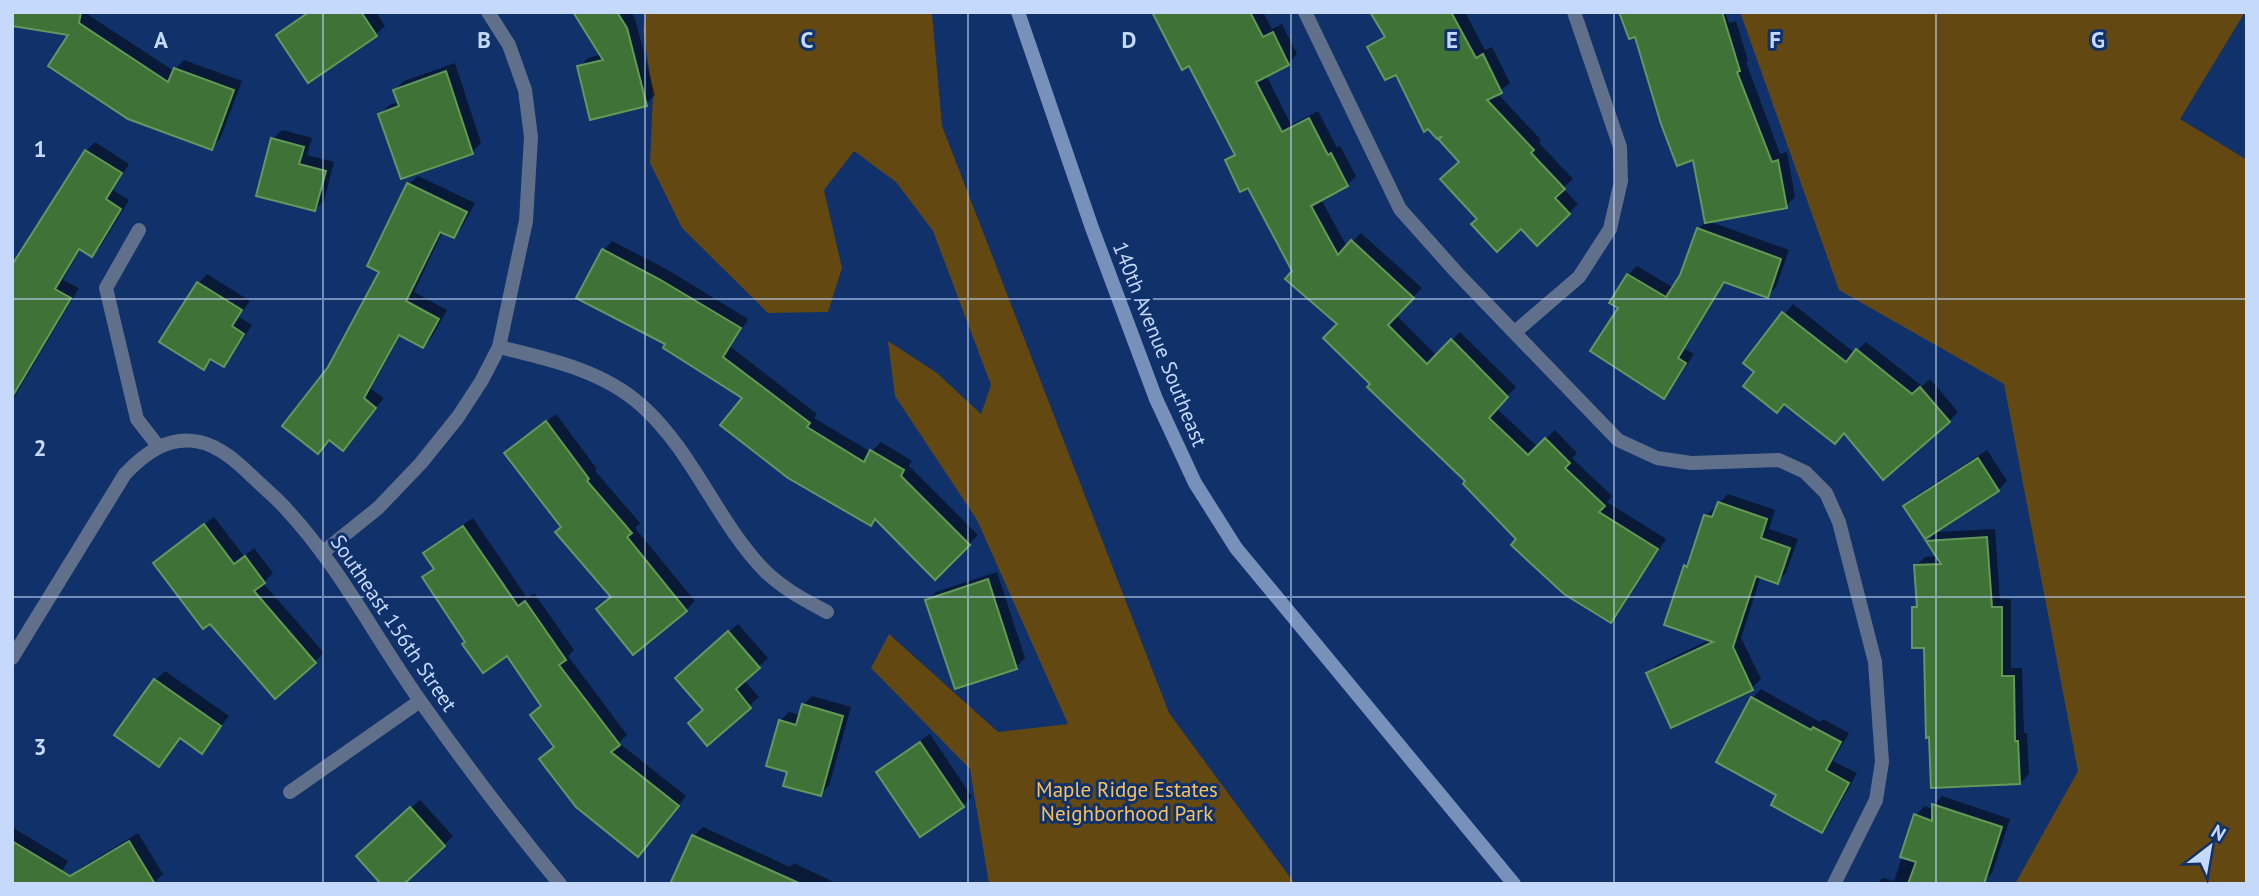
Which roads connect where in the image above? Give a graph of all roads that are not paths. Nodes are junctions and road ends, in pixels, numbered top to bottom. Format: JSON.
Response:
{"nodes":[{"id":1,"x":488,"y":12,"type":"edge"},
{"id":2,"x":1018,"y":12,"type":"edge"},
{"id":3,"x":1306,"y":12,"type":"edge"},
{"id":4,"x":1574,"y":12,"type":"edge"},
{"id":5,"x":139,"y":230,"type":"dead end"},
{"id":6,"x":1515,"y":332,"type":"junction"},
{"id":7,"x":499,"y":347,"type":"junction"},
{"id":8,"x":158,"y":446,"type":"junction"},
{"id":9,"x":321,"y":553,"type":"junction"},
{"id":10,"x":827,"y":612,"type":"dead end"},
{"id":11,"x":12,"y":658,"type":"edge"},
{"id":12,"x":420,"y":701,"type":"junction"},
{"id":13,"x":290,"y":792,"type":"dead end"},
{"id":14,"x":560,"y":884,"type":"edge"},
{"id":15,"x":1514,"y":884,"type":"edge"},
{"id":16,"x":1835,"y":884,"type":"edge"}],
"edges":[{"from":1,"to":7,"type":"street"},
{"from":2,"to":15,"type":"main road","name":"140th Avenue Southeast"},
{"from":3,"to":6,"type":"street"},
{"from":4,"to":6,"type":"street"},
{"from":5,"to":8,"type":"street"},
{"from":6,"to":16,"type":"street"},
{"from":7,"to":9,"type":"street"},
{"from":7,"to":10,"type":"street"},
{"from":8,"to":9,"type":"street","name":"Southeast 156th Street"},
{"from":8,"to":11,"type":"street"},
{"from":9,"to":12,"type":"street","name":"Southeast 156th Street"},
{"from":12,"to":13,"type":"street"},
{"from":12,"to":14,"type":"street","name":"Southeast 156th Street"}]}
